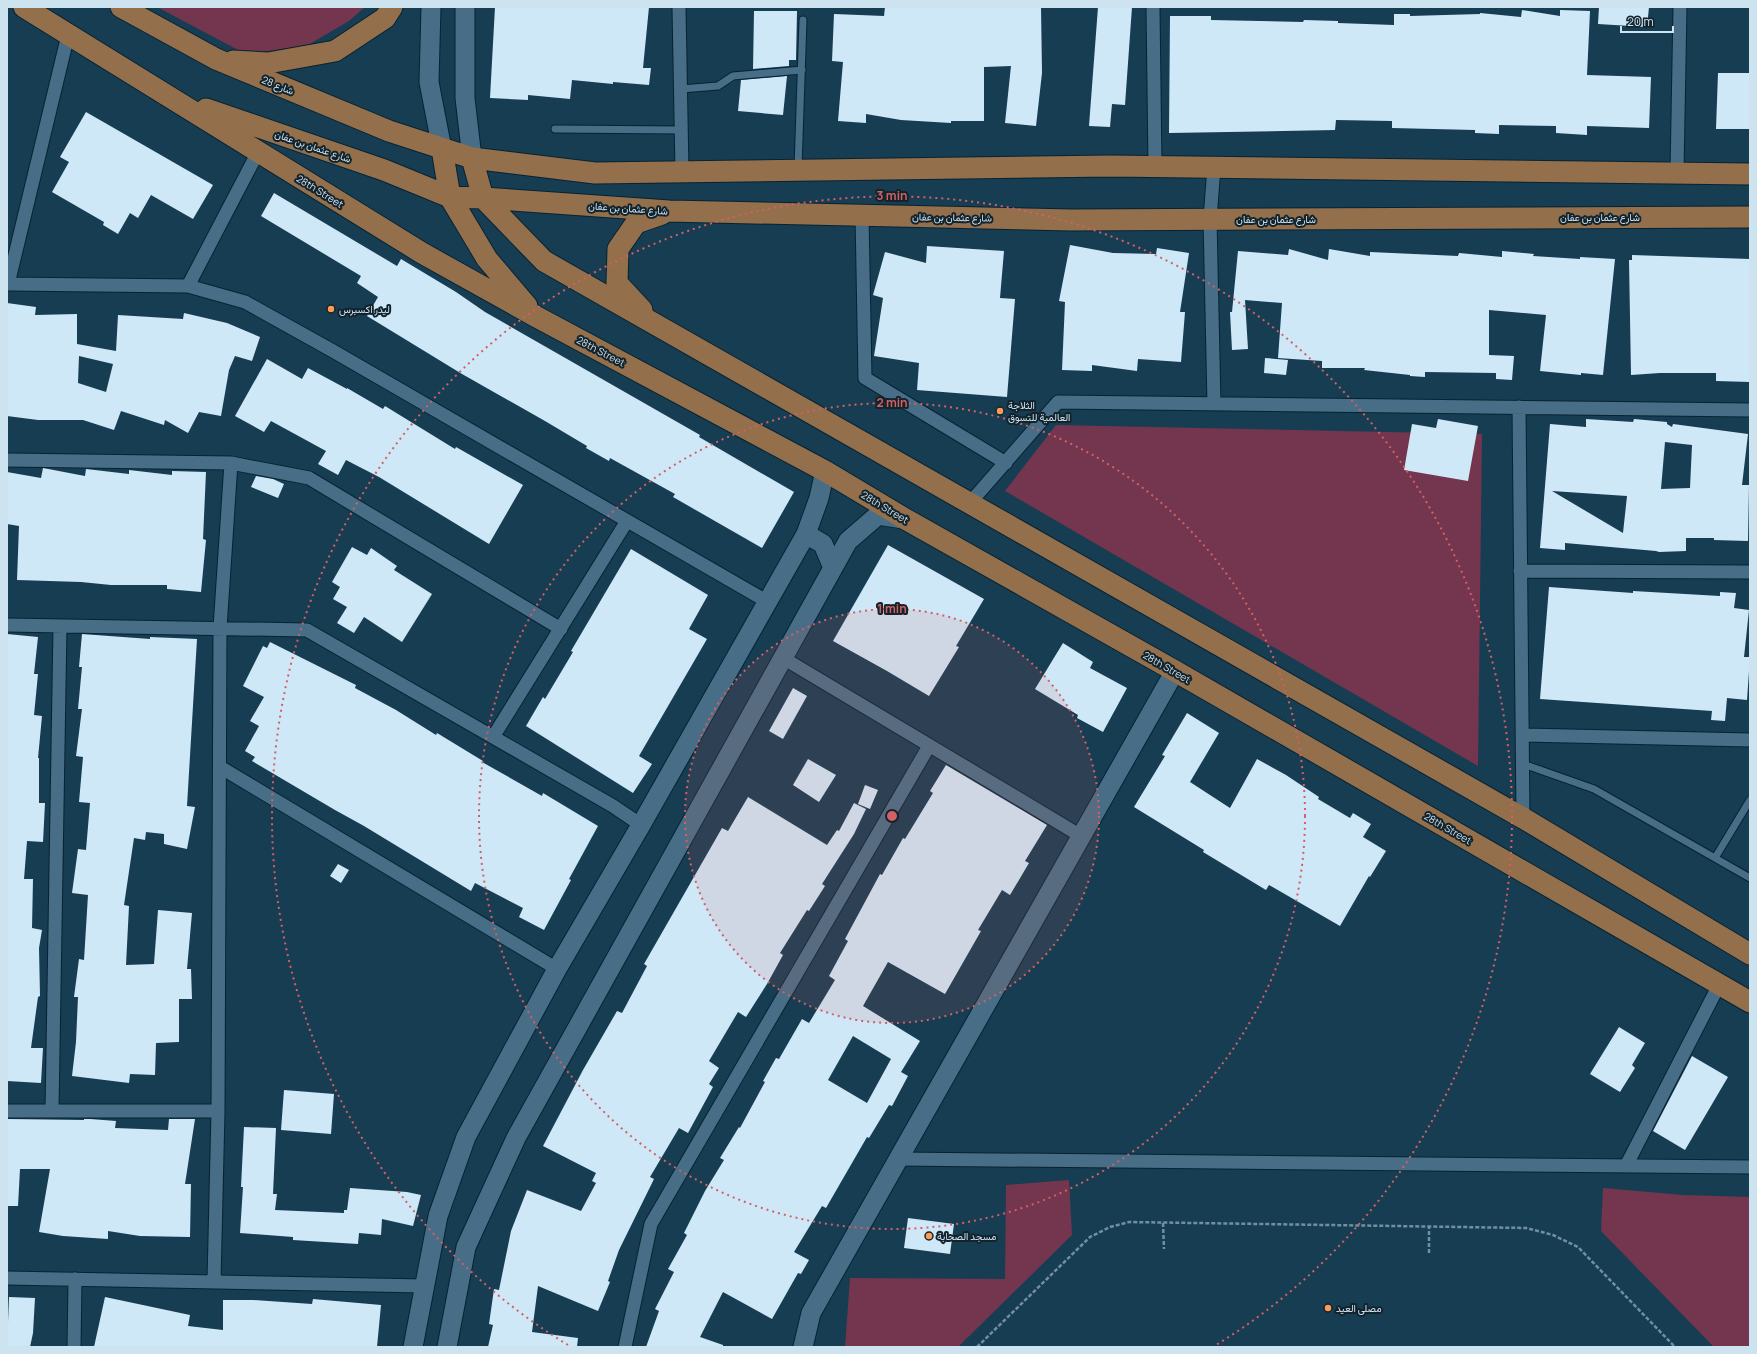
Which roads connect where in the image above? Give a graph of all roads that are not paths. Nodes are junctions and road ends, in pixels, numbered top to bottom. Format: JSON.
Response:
{"nodes":[{"id":1,"x":24,"y":7,"type":"edge"},
{"id":2,"x":121,"y":7,"type":"edge"},
{"id":3,"x":392,"y":7,"type":"edge"},
{"id":4,"x":431,"y":7,"type":"edge"},
{"id":5,"x":465,"y":7,"type":"edge"},
{"id":6,"x":679,"y":7,"type":"edge"},
{"id":7,"x":1153,"y":7,"type":"edge"},
{"id":8,"x":1680,"y":7,"type":"edge"},
{"id":9,"x":803,"y":20,"type":"dead end"},
{"id":10,"x":68,"y":35,"type":"junction"},
{"id":11,"x":216,"y":60,"type":"junction"},
{"id":12,"x":802,"y":70,"type":"junction"},
{"id":13,"x":681,"y":89,"type":"junction"},
{"id":14,"x":171,"y":97,"type":"junction"},
{"id":15,"x":555,"y":129,"type":"dead end"},
{"id":16,"x":681,"y":130,"type":"junction"},
{"id":17,"x":442,"y":149,"type":"junction"},
{"id":18,"x":258,"y":152,"type":"junction"},
{"id":19,"x":472,"y":158,"type":"junction"},
{"id":20,"x":1155,"y":167,"type":"junction"},
{"id":21,"x":1214,"y":167,"type":"junction"},
{"id":22,"x":798,"y":170,"type":"junction"},
{"id":23,"x":682,"y":172,"type":"junction"},
{"id":24,"x":1677,"y":172,"type":"junction"},
{"id":25,"x":1750,"y":174,"type":"edge"},
{"id":26,"x":450,"y":197,"type":"junction"},
{"id":27,"x":483,"y":198,"type":"junction"},
{"id":28,"x":669,"y":211,"type":"junction"},
{"id":29,"x":862,"y":215,"type":"junction"},
{"id":30,"x":1750,"y":217,"type":"edge"},
{"id":31,"x":1210,"y":219,"type":"junction"},
{"id":32,"x":8,"y":284,"type":"edge"},
{"id":33,"x":188,"y":286,"type":"junction"},
{"id":34,"x":535,"y":316,"type":"junction"},
{"id":35,"x":656,"y":325,"type":"junction"},
{"id":36,"x":1214,"y":404,"type":"junction"},
{"id":37,"x":1519,"y":407,"type":"junction"},
{"id":38,"x":1750,"y":410,"type":"edge"},
{"id":39,"x":7,"y":460,"type":"edge"},
{"id":40,"x":231,"y":463,"type":"junction"},
{"id":41,"x":1006,"y":463,"type":"junction"},
{"id":42,"x":825,"y":471,"type":"junction"},
{"id":43,"x":969,"y":504,"type":"junction"},
{"id":44,"x":907,"y":520,"type":"junction"},
{"id":45,"x":627,"y":521,"type":"junction"},
{"id":46,"x":806,"y":534,"type":"junction"},
{"id":47,"x":833,"y":568,"type":"junction"},
{"id":48,"x":1520,"y":571,"type":"junction"},
{"id":49,"x":1750,"y":572,"type":"edge"},
{"id":50,"x":768,"y":602,"type":"junction"},
{"id":51,"x":7,"y":625,"type":"edge"},
{"id":52,"x":60,"y":626,"type":"junction"},
{"id":53,"x":220,"y":628,"type":"junction"},
{"id":54,"x":561,"y":629,"type":"junction"},
{"id":55,"x":783,"y":658,"type":"junction"},
{"id":56,"x":1175,"y":671,"type":"junction"},
{"id":57,"x":1523,"y":735,"type":"junction"},
{"id":58,"x":494,"y":738,"type":"junction"},
{"id":59,"x":1750,"y":740,"type":"edge"},
{"id":60,"x":929,"y":746,"type":"junction"},
{"id":61,"x":1523,"y":764,"type":"junction"},
{"id":62,"x":220,"y":767,"type":"junction"},
{"id":63,"x":1750,"y":800,"type":"edge"},
{"id":64,"x":1523,"y":818,"type":"junction"},
{"id":65,"x":641,"y":825,"type":"junction"},
{"id":66,"x":1081,"y":836,"type":"junction"},
{"id":67,"x":1715,"y":858,"type":"junction"},
{"id":68,"x":1750,"y":878,"type":"edge"},
{"id":69,"x":1750,"y":954,"type":"edge"},
{"id":70,"x":557,"y":969,"type":"junction"},
{"id":71,"x":1719,"y":985,"type":"junction"},
{"id":72,"x":1750,"y":1002,"type":"edge"},
{"id":73,"x":7,"y":1110,"type":"edge"},
{"id":74,"x":52,"y":1111,"type":"junction"},
{"id":75,"x":218,"y":1111,"type":"junction"},
{"id":76,"x":898,"y":1159,"type":"junction"},
{"id":77,"x":1626,"y":1166,"type":"junction"},
{"id":78,"x":1750,"y":1167,"type":"edge"},
{"id":79,"x":7,"y":1278,"type":"edge"},
{"id":80,"x":75,"y":1279,"type":"junction"},
{"id":81,"x":214,"y":1282,"type":"junction"},
{"id":82,"x":424,"y":1286,"type":"junction"},
{"id":83,"x":74,"y":1347,"type":"edge"},
{"id":84,"x":413,"y":1347,"type":"edge"},
{"id":85,"x":448,"y":1347,"type":"edge"},
{"id":86,"x":625,"y":1347,"type":"edge"},
{"id":87,"x":803,"y":1347,"type":"edge"}],
"edges":[{"from":1,"to":10,"type":"main road","name":"28th Street"},
{"from":2,"to":11,"type":"main road","name":"شارع 28"},
{"from":3,"to":11,"type":"main road"},
{"from":4,"to":17,"type":"street"},
{"from":5,"to":19,"type":"street"},
{"from":6,"to":13,"type":"street"},
{"from":7,"to":20,"type":"street"},
{"from":8,"to":24,"type":"street"},
{"from":9,"to":12,"type":"lane"},
{"from":10,"to":14,"type":"main road","name":"28th Street"},
{"from":10,"to":32,"type":"street"},
{"from":11,"to":17,"type":"main road","name":"شارع 28"},
{"from":12,"to":13,"type":"lane"},
{"from":12,"to":22,"type":"lane"},
{"from":13,"to":16,"type":"street"},
{"from":14,"to":18,"type":"main road","name":"28th Street"},
{"from":14,"to":26,"type":"main road","name":"شارع عثمان بن عفان"},
{"from":15,"to":16,"type":"lane"},
{"from":16,"to":23,"type":"street"},
{"from":17,"to":19,"type":"main road"},
{"from":17,"to":26,"type":"main road"},
{"from":18,"to":33,"type":"street"},
{"from":18,"to":34,"type":"main road","name":"28th Street"},
{"from":19,"to":23,"type":"main road"},
{"from":19,"to":27,"type":"main road"},
{"from":20,"to":21,"type":"main road"},
{"from":20,"to":22,"type":"main road"},
{"from":21,"to":24,"type":"main road"},
{"from":21,"to":31,"type":"street"},
{"from":22,"to":23,"type":"main road"},
{"from":24,"to":25,"type":"main road"},
{"from":26,"to":27,"type":"main road","name":"شارع عثمان بن عفان"},
{"from":26,"to":34,"type":"main road"},
{"from":27,"to":28,"type":"main road","name":"شارع عثمان بن عفان"},
{"from":27,"to":35,"type":"main road"},
{"from":28,"to":29,"type":"main road","name":"شارع عثمان بن عفان"},
{"from":28,"to":35,"type":"main road"},
{"from":29,"to":31,"type":"main road","name":"شارع عثمان بن عفان"},
{"from":29,"to":41,"type":"street"},
{"from":30,"to":31,"type":"main road","name":"شارع عثمان بن عفان"},
{"from":31,"to":36,"type":"street"},
{"from":32,"to":33,"type":"street"},
{"from":33,"to":45,"type":"street"},
{"from":34,"to":42,"type":"main road","name":"28th Street"},
{"from":35,"to":43,"type":"main road"},
{"from":36,"to":37,"type":"street"},
{"from":36,"to":41,"type":"street"},
{"from":37,"to":38,"type":"street"},
{"from":37,"to":48,"type":"street"},
{"from":39,"to":40,"type":"street"},
{"from":40,"to":53,"type":"street"},
{"from":40,"to":54,"type":"street"},
{"from":41,"to":43,"type":"street"},
{"from":42,"to":44,"type":"main road","name":"28th Street"},
{"from":42,"to":46,"type":"street"},
{"from":43,"to":64,"type":"main road"},
{"from":44,"to":47,"type":"street"},
{"from":44,"to":56,"type":"main road","name":"28th Street"},
{"from":45,"to":50,"type":"street"},
{"from":45,"to":54,"type":"street"},
{"from":46,"to":47,"type":"street"},
{"from":46,"to":50,"type":"street"},
{"from":47,"to":55,"type":"street"},
{"from":48,"to":49,"type":"street"},
{"from":48,"to":57,"type":"street"},
{"from":50,"to":65,"type":"street"},
{"from":51,"to":52,"type":"street"},
{"from":52,"to":53,"type":"street"},
{"from":52,"to":74,"type":"street"},
{"from":53,"to":58,"type":"street"},
{"from":53,"to":62,"type":"street"},
{"from":54,"to":58,"type":"street"},
{"from":55,"to":60,"type":"street"},
{"from":55,"to":85,"type":"street"},
{"from":56,"to":66,"type":"street"},
{"from":56,"to":71,"type":"main road","name":"28th Street"},
{"from":57,"to":59,"type":"street"},
{"from":57,"to":61,"type":"street"},
{"from":58,"to":65,"type":"street"},
{"from":60,"to":66,"type":"street"},
{"from":60,"to":86,"type":"street"},
{"from":61,"to":64,"type":"street"},
{"from":61,"to":67,"type":"lane"},
{"from":62,"to":70,"type":"street"},
{"from":62,"to":75,"type":"street"},
{"from":63,"to":67,"type":"lane"},
{"from":64,"to":69,"type":"main road"},
{"from":65,"to":70,"type":"street"},
{"from":66,"to":76,"type":"street"},
{"from":67,"to":68,"type":"lane"},
{"from":70,"to":82,"type":"street"},
{"from":71,"to":72,"type":"main road","name":"28th Street"},
{"from":71,"to":77,"type":"street"},
{"from":73,"to":74,"type":"street"},
{"from":74,"to":75,"type":"street"},
{"from":75,"to":81,"type":"street"},
{"from":76,"to":77,"type":"street"},
{"from":76,"to":87,"type":"street"},
{"from":77,"to":78,"type":"street"},
{"from":79,"to":80,"type":"street"},
{"from":80,"to":81,"type":"street"},
{"from":80,"to":83,"type":"street"},
{"from":81,"to":82,"type":"street"},
{"from":82,"to":84,"type":"street"}]}
